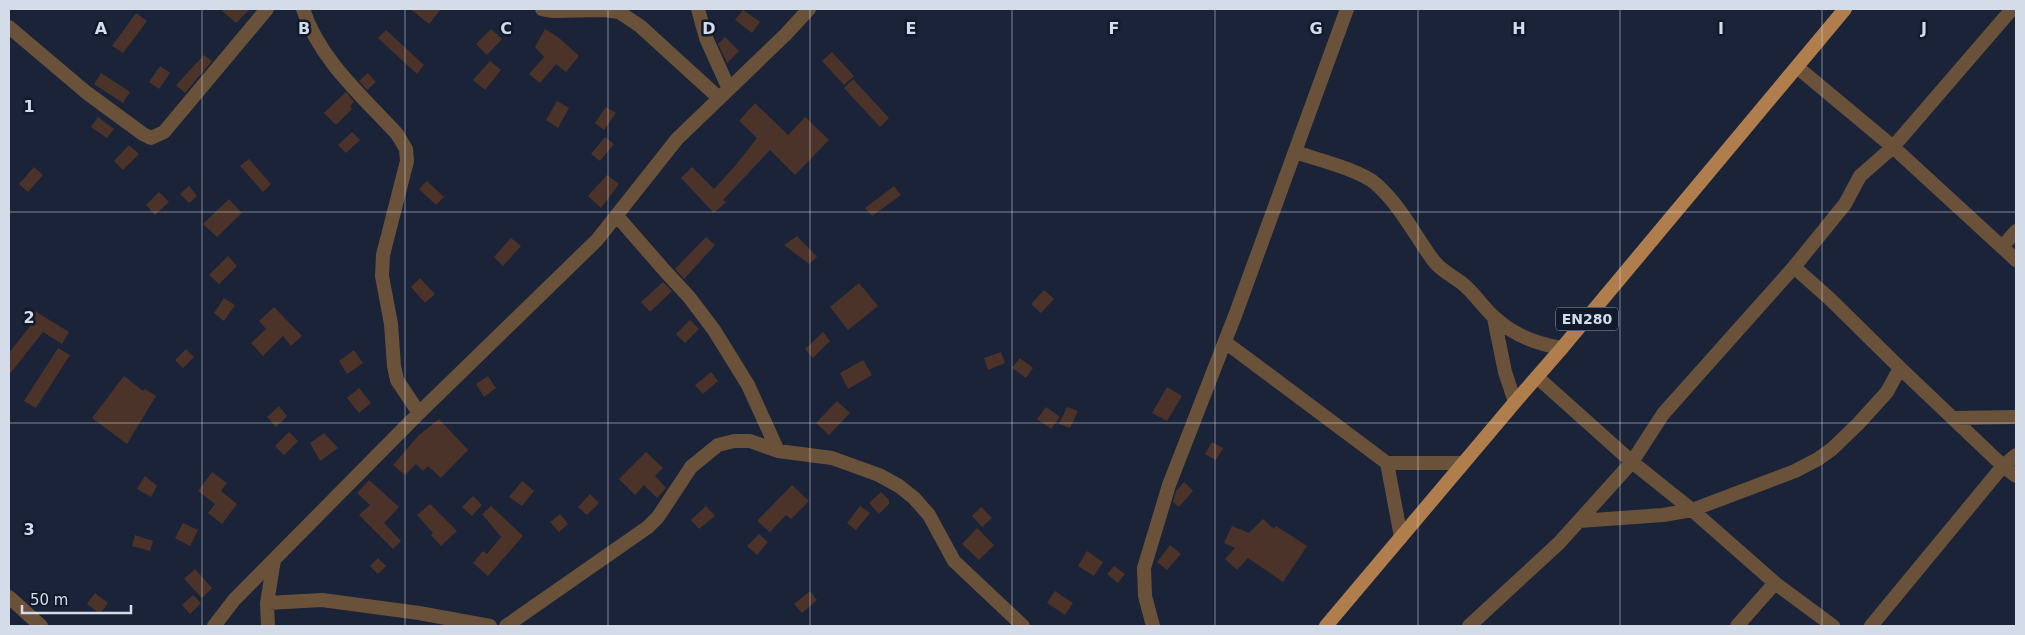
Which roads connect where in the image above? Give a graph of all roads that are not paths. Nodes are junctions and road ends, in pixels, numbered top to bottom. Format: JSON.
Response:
{"nodes":[{"id":1,"x":268,"y":9,"type":"edge"},
{"id":2,"x":303,"y":9,"type":"edge"},
{"id":3,"x":542,"y":9,"type":"edge"},
{"id":4,"x":698,"y":9,"type":"edge"},
{"id":5,"x":809,"y":9,"type":"edge"},
{"id":6,"x":1347,"y":9,"type":"edge"},
{"id":7,"x":1846,"y":9,"type":"edge"},
{"id":8,"x":2012,"y":9,"type":"edge"},
{"id":9,"x":9,"y":27,"type":"edge"},
{"id":10,"x":1797,"y":67,"type":"junction"},
{"id":11,"x":724,"y":93,"type":"junction"},
{"id":12,"x":1893,"y":147,"type":"junction"},
{"id":13,"x":1295,"y":152,"type":"junction"},
{"id":14,"x":617,"y":216,"type":"junction"},
{"id":15,"x":2016,"y":231,"type":"edge"},
{"id":16,"x":2002,"y":247,"type":"junction"},
{"id":17,"x":2016,"y":260,"type":"edge"},
{"id":18,"x":1794,"y":267,"type":"junction"},
{"id":19,"x":1494,"y":318,"type":"junction"},
{"id":20,"x":1224,"y":342,"type":"junction"},
{"id":21,"x":1562,"y":348,"type":"junction"},
{"id":22,"x":1900,"y":368,"type":"junction"},
{"id":23,"x":1537,"y":377,"type":"junction"},
{"id":24,"x":1515,"y":402,"type":"junction"},
{"id":25,"x":419,"y":413,"type":"junction"},
{"id":26,"x":2016,"y":417,"type":"edge"},
{"id":27,"x":1953,"y":418,"type":"junction"},
{"id":28,"x":778,"y":451,"type":"junction"},
{"id":29,"x":2016,"y":455,"type":"edge"},
{"id":30,"x":1632,"y":462,"type":"junction"},
{"id":31,"x":1387,"y":463,"type":"junction"},
{"id":32,"x":1463,"y":463,"type":"junction"},
{"id":33,"x":2003,"y":466,"type":"junction"},
{"id":34,"x":2016,"y":476,"type":"edge"},
{"id":35,"x":1692,"y":510,"type":"junction"},
{"id":36,"x":1579,"y":521,"type":"junction"},
{"id":37,"x":1401,"y":537,"type":"junction"},
{"id":38,"x":274,"y":560,"type":"junction"},
{"id":39,"x":1775,"y":583,"type":"junction"},
{"id":40,"x":9,"y":597,"type":"edge"},
{"id":41,"x":267,"y":603,"type":"junction"},
{"id":42,"x":41,"y":626,"type":"edge"},
{"id":43,"x":214,"y":626,"type":"edge"},
{"id":44,"x":268,"y":626,"type":"edge"},
{"id":45,"x":490,"y":626,"type":"edge"},
{"id":46,"x":506,"y":626,"type":"edge"},
{"id":47,"x":1023,"y":626,"type":"edge"},
{"id":48,"x":1153,"y":626,"type":"edge"},
{"id":49,"x":1326,"y":626,"type":"edge"},
{"id":50,"x":1469,"y":626,"type":"edge"},
{"id":51,"x":1738,"y":626,"type":"edge"},
{"id":52,"x":1833,"y":626,"type":"edge"},
{"id":53,"x":1871,"y":626,"type":"edge"}],
"edges":[{"from":1,"to":9,"type":"street"},
{"from":2,"to":25,"type":"street"},
{"from":3,"to":11,"type":"street"},
{"from":4,"to":11,"type":"street"},
{"from":5,"to":11,"type":"street"},
{"from":6,"to":13,"type":"street"},
{"from":7,"to":10,"type":"main road","number":"EN280"},
{"from":8,"to":12,"type":"street"},
{"from":10,"to":12,"type":"street"},
{"from":10,"to":21,"type":"main road","number":"EN280"},
{"from":11,"to":14,"type":"street"},
{"from":12,"to":16,"type":"street"},
{"from":12,"to":18,"type":"street"},
{"from":13,"to":19,"type":"street"},
{"from":13,"to":20,"type":"street"},
{"from":14,"to":25,"type":"street"},
{"from":14,"to":28,"type":"street"},
{"from":15,"to":16,"type":"street"},
{"from":16,"to":17,"type":"street"},
{"from":18,"to":22,"type":"street"},
{"from":18,"to":30,"type":"street"},
{"from":19,"to":21,"type":"street"},
{"from":19,"to":24,"type":"street"},
{"from":20,"to":31,"type":"street"},
{"from":20,"to":48,"type":"street"},
{"from":21,"to":23,"type":"main road","number":"EN280"},
{"from":22,"to":27,"type":"street"},
{"from":22,"to":35,"type":"street"},
{"from":23,"to":24,"type":"main road","number":"EN280"},
{"from":23,"to":30,"type":"street"},
{"from":24,"to":32,"type":"main road","number":"EN280"},
{"from":25,"to":38,"type":"street"},
{"from":26,"to":27,"type":"street"},
{"from":27,"to":33,"type":"street"},
{"from":28,"to":46,"type":"street"},
{"from":28,"to":47,"type":"street"},
{"from":29,"to":33,"type":"street"},
{"from":30,"to":35,"type":"street"},
{"from":30,"to":36,"type":"street"},
{"from":31,"to":32,"type":"street"},
{"from":31,"to":37,"type":"street"},
{"from":32,"to":37,"type":"main road","number":"EN280"},
{"from":33,"to":34,"type":"street"},
{"from":33,"to":53,"type":"street"},
{"from":35,"to":36,"type":"street"},
{"from":35,"to":39,"type":"street"},
{"from":36,"to":50,"type":"street"},
{"from":37,"to":49,"type":"main road","number":"EN280"},
{"from":38,"to":41,"type":"street"},
{"from":38,"to":43,"type":"street"},
{"from":39,"to":51,"type":"street"},
{"from":39,"to":52,"type":"street"},
{"from":40,"to":42,"type":"street"},
{"from":41,"to":44,"type":"street"},
{"from":41,"to":45,"type":"street"}]}
